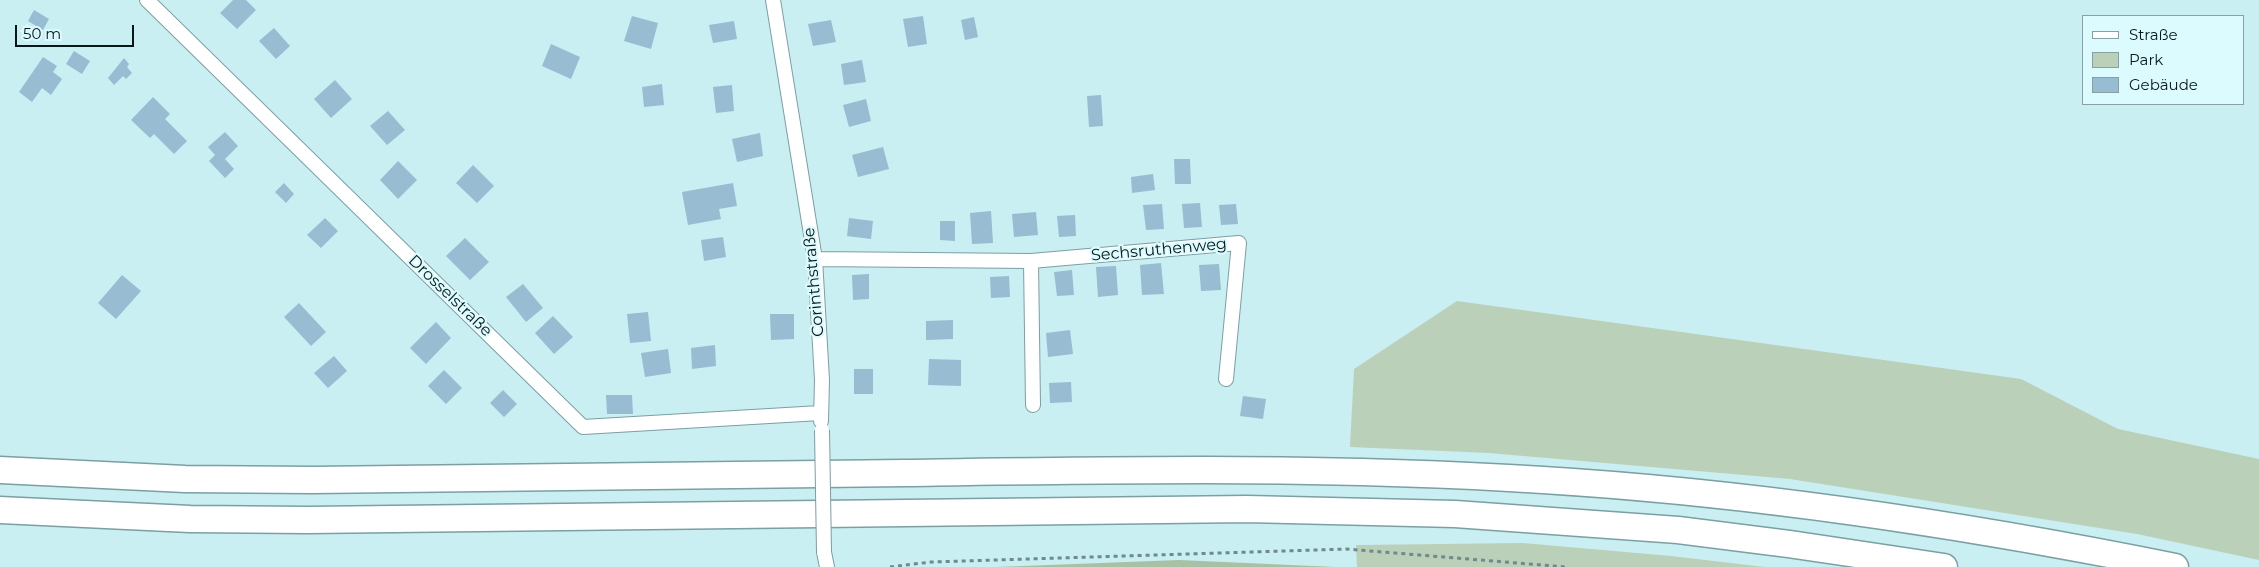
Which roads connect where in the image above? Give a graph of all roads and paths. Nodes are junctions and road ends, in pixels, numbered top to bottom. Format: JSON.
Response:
{"nodes":[{"id":1,"x":147,"y":0,"type":"edge"},
{"id":2,"x":774,"y":0,"type":"edge"},
{"id":3,"x":815,"y":259,"type":"junction"},
{"id":4,"x":1031,"y":262,"type":"junction"},
{"id":5,"x":1226,"y":379,"type":"dead end"},
{"id":6,"x":1033,"y":405,"type":"dead end"},
{"id":7,"x":820,"y":413,"type":"junction"},
{"id":8,"x":0,"y":470,"type":"edge"},
{"id":9,"x":0,"y":510,"type":"edge"},
{"id":10,"x":931,"y":562,"type":"junction"},
{"id":11,"x":827,"y":567,"type":"edge"},
{"id":12,"x":890,"y":567,"type":"edge"},
{"id":13,"x":935,"y":567,"type":"edge"},
{"id":14,"x":1566,"y":567,"type":"edge"},
{"id":15,"x":1944,"y":567,"type":"edge"},
{"id":16,"x":2175,"y":567,"type":"edge"}],
"edges":[{"from":1,"to":7,"type":"street","name":"Drosselstraße"},
{"from":2,"to":3,"type":"street","name":"Corinthstraße"},
{"from":3,"to":4,"type":"street","name":"Sechsruthenweg"},
{"from":3,"to":7,"type":"street","name":"Corinthstraße"},
{"from":4,"to":5,"type":"street","name":"Sechsruthenweg"},
{"from":4,"to":6,"type":"street"},
{"from":7,"to":11,"type":"street","name":"Corinthstraße","bridge":true},
{"from":8,"to":16,"type":"highway"},
{"from":9,"to":15,"type":"highway"},
{"from":10,"to":12,"type":"path"},
{"from":10,"to":13,"type":"path"},
{"from":10,"to":14,"type":"path"}]}
